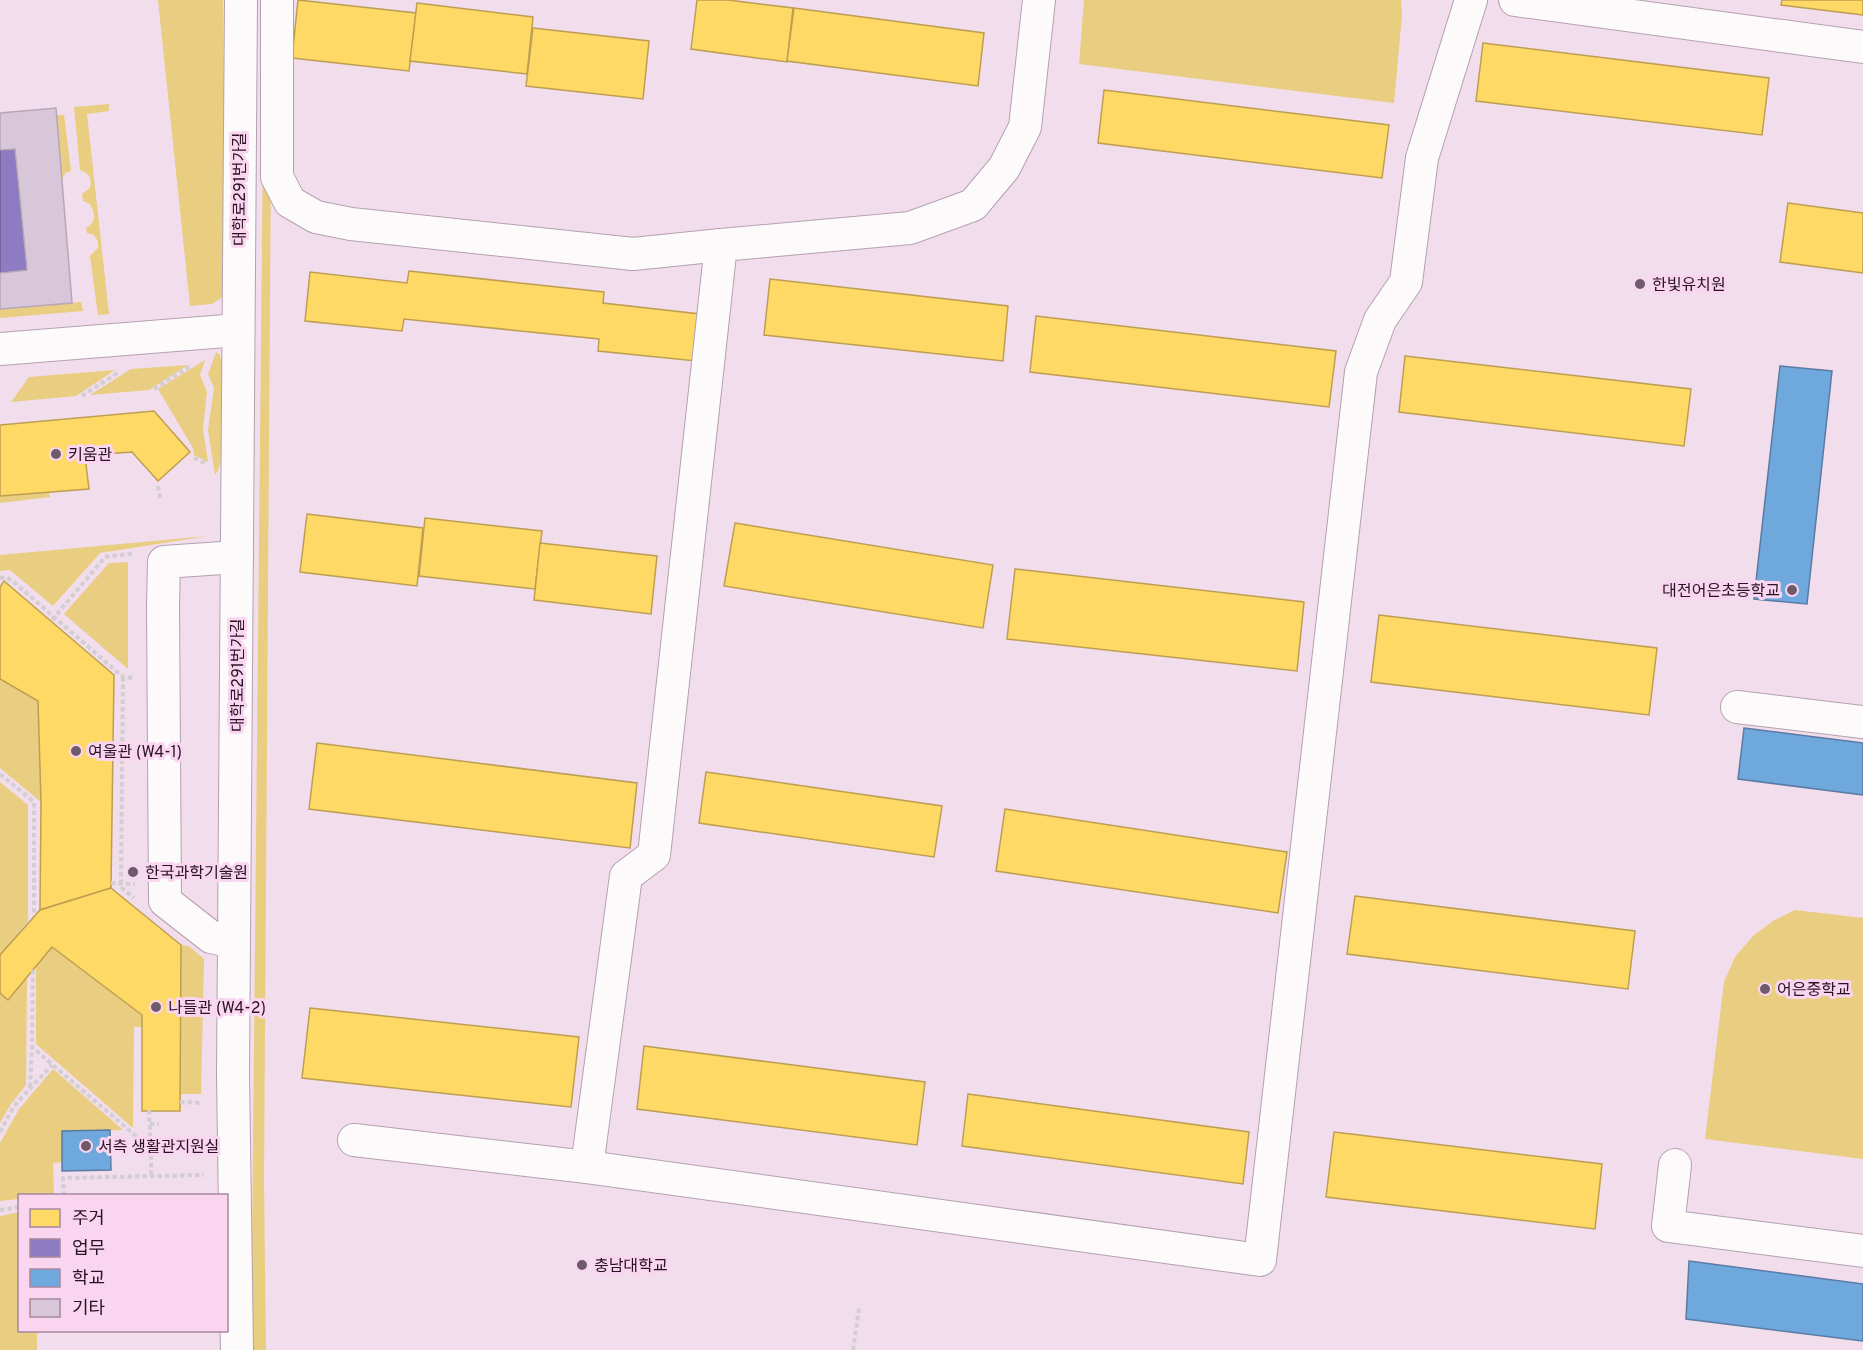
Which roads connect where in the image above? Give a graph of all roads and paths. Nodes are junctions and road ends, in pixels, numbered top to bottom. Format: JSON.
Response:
{"nodes":[{"id":1,"x":241,"y":0,"type":"edge"},
{"id":2,"x":277,"y":0,"type":"edge"},
{"id":3,"x":1039,"y":0,"type":"edge"},
{"id":4,"x":1471,"y":0,"type":"edge"},
{"id":5,"x":1515,"y":0,"type":"edge"},
{"id":6,"x":1863,"y":47,"type":"edge"},
{"id":7,"x":722,"y":245,"type":"junction"},
{"id":8,"x":238,"y":330,"type":"junction"},
{"id":9,"x":0,"y":349,"type":"edge"},
{"id":10,"x":196,"y":362,"type":"dead end"},
{"id":11,"x":126,"y":368,"type":"dead end"},
{"id":12,"x":154,"y":389,"type":"dead end"},
{"id":13,"x":82,"y":396,"type":"dead end"},
{"id":14,"x":194,"y":458,"type":"dead end"},
{"id":15,"x":212,"y":466,"type":"dead end"},
{"id":16,"x":158,"y":486,"type":"dead end"},
{"id":17,"x":160,"y":499,"type":"dead end"},
{"id":18,"x":138,"y":552,"type":"dead end"},
{"id":19,"x":237,"y":557,"type":"junction"},
{"id":20,"x":0,"y":578,"type":"edge"},
{"id":21,"x":53,"y":618,"type":"junction"},
{"id":22,"x":123,"y":677,"type":"junction"},
{"id":23,"x":164,"y":681,"type":"junction"},
{"id":24,"x":1737,"y":707,"type":"dead end"},
{"id":25,"x":1863,"y":722,"type":"edge"},
{"id":26,"x":0,"y":774,"type":"edge"},
{"id":27,"x":34,"y":862,"type":"junction"},
{"id":28,"x":41,"y":862,"type":"dead end"},
{"id":29,"x":111,"y":883,"type":"dead end"},
{"id":30,"x":122,"y":883,"type":"junction"},
{"id":31,"x":139,"y":902,"type":"dead end"},
{"id":32,"x":33,"y":916,"type":"dead end"},
{"id":33,"x":234,"y":942,"type":"junction"},
{"id":34,"x":33,"y":970,"type":"dead end"},
{"id":35,"x":32,"y":1047,"type":"junction"},
{"id":36,"x":52,"y":1065,"type":"junction"},
{"id":37,"x":30,"y":1087,"type":"junction"},
{"id":38,"x":180,"y":1102,"type":"dead end"},
{"id":39,"x":209,"y":1103,"type":"dead end"},
{"id":40,"x":149,"y":1110,"type":"dead end"},
{"id":41,"x":150,"y":1124,"type":"junction"},
{"id":42,"x":159,"y":1124,"type":"dead end"},
{"id":43,"x":0,"y":1132,"type":"edge"},
{"id":44,"x":354,"y":1140,"type":"dead end"},
{"id":45,"x":151,"y":1149,"type":"junction"},
{"id":46,"x":1675,"y":1165,"type":"dead end"},
{"id":47,"x":587,"y":1167,"type":"junction"},
{"id":48,"x":151,"y":1175,"type":"junction"},
{"id":49,"x":207,"y":1175,"type":"dead end"},
{"id":50,"x":64,"y":1194,"type":"edge"},
{"id":51,"x":18,"y":1207,"type":"edge"},
{"id":52,"x":0,"y":1210,"type":"edge"},
{"id":53,"x":1863,"y":1251,"type":"edge"},
{"id":54,"x":859,"y":1308,"type":"dead end"},
{"id":55,"x":237,"y":1350,"type":"edge"},
{"id":56,"x":853,"y":1350,"type":"edge"}],
"edges":[{"from":1,"to":8,"type":"street","name":"대학로291번가길"},
{"from":2,"to":7,"type":"street"},
{"from":3,"to":7,"type":"street"},
{"from":4,"to":47,"type":"street"},
{"from":5,"to":6,"type":"street"},
{"from":7,"to":47,"type":"street"},
{"from":8,"to":9,"type":"street"},
{"from":8,"to":19,"type":"street","name":"대학로291번가길"},
{"from":10,"to":12,"type":"path"},
{"from":11,"to":13,"type":"path"},
{"from":14,"to":15,"type":"path"},
{"from":16,"to":17,"type":"path"},
{"from":18,"to":21,"type":"path"},
{"from":19,"to":23,"type":"street"},
{"from":19,"to":33,"type":"street","name":"대학로291번가길"},
{"from":20,"to":21,"type":"path"},
{"from":21,"to":22,"type":"path"},
{"from":22,"to":23,"type":"path"},
{"from":22,"to":30,"type":"path"},
{"from":23,"to":33,"type":"street"},
{"from":24,"to":25,"type":"street"},
{"from":26,"to":27,"type":"path"},
{"from":27,"to":28,"type":"path"},
{"from":27,"to":32,"type":"path"},
{"from":29,"to":30,"type":"path"},
{"from":30,"to":31,"type":"path"},
{"from":33,"to":55,"type":"street","name":"대학로291번가길"},
{"from":34,"to":35,"type":"path"},
{"from":35,"to":36,"type":"path"},
{"from":35,"to":37,"type":"path"},
{"from":36,"to":37,"type":"path"},
{"from":36,"to":45,"type":"path"},
{"from":37,"to":43,"type":"path"},
{"from":38,"to":39,"type":"path"},
{"from":40,"to":41,"type":"path"},
{"from":41,"to":42,"type":"path"},
{"from":41,"to":45,"type":"path"},
{"from":44,"to":47,"type":"street"},
{"from":45,"to":48,"type":"path"},
{"from":46,"to":53,"type":"street"},
{"from":48,"to":49,"type":"path"},
{"from":48,"to":50,"type":"path"},
{"from":51,"to":52,"type":"path"},
{"from":54,"to":56,"type":"path"}]}
